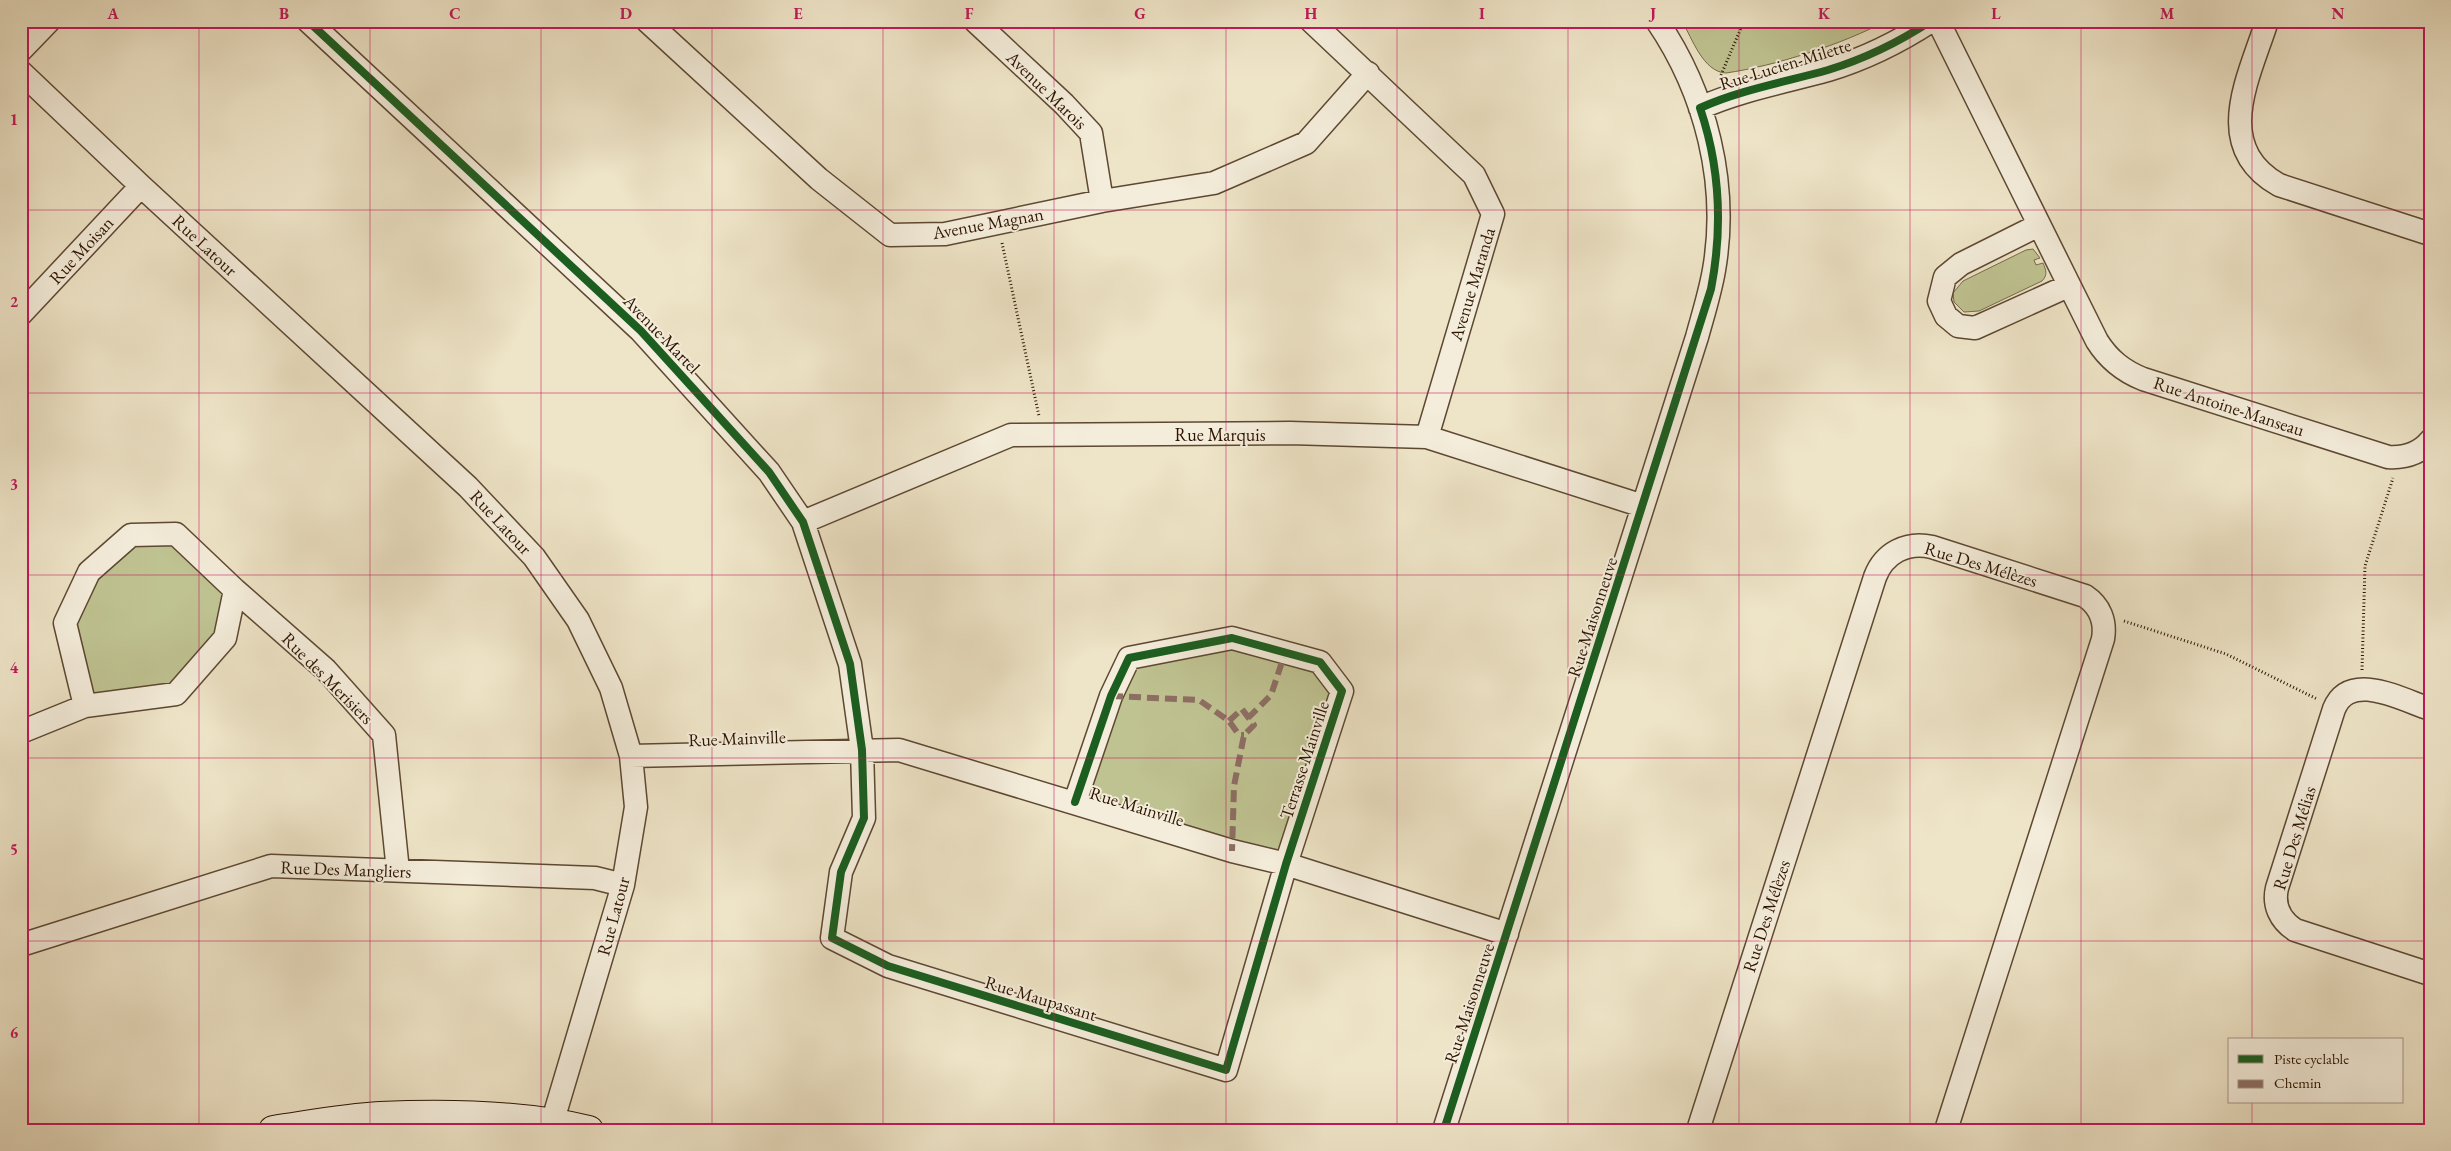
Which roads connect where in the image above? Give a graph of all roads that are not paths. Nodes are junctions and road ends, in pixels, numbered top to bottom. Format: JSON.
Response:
{"nodes":[{"id":1,"x":50,"y":21,"type":"edge"},
{"id":2,"x":308,"y":21,"type":"edge"},
{"id":3,"x":647,"y":21,"type":"edge"},
{"id":4,"x":975,"y":21,"type":"edge"},
{"id":5,"x":1312,"y":21,"type":"edge"},
{"id":6,"x":1656,"y":21,"type":"edge"},
{"id":7,"x":1930,"y":21,"type":"edge"},
{"id":8,"x":1938,"y":21,"type":"edge"},
{"id":9,"x":2267,"y":21,"type":"edge"},
{"id":10,"x":21,"y":50,"type":"edge"},
{"id":11,"x":21,"y":72,"type":"edge"},
{"id":12,"x":1368,"y":74,"type":"junction"},
{"id":13,"x":1700,"y":108,"type":"junction"},
{"id":14,"x":141,"y":186,"type":"junction"},
{"id":15,"x":1102,"y":201,"type":"junction"},
{"id":16,"x":2039,"y":225,"type":"junction"},
{"id":17,"x":2430,"y":234,"type":"edge"},
{"id":18,"x":2068,"y":286,"type":"junction"},
{"id":19,"x":21,"y":314,"type":"edge"},
{"id":20,"x":1426,"y":437,"type":"junction"},
{"id":21,"x":2430,"y":441,"type":"edge"},
{"id":22,"x":1643,"y":506,"type":"junction"},
{"id":23,"x":803,"y":522,"type":"junction"},
{"id":24,"x":235,"y":590,"type":"junction"},
{"id":25,"x":85,"y":706,"type":"junction"},
{"id":26,"x":2430,"y":709,"type":"edge"},
{"id":27,"x":21,"y":732,"type":"edge"},
{"id":28,"x":862,"y":750,"type":"junction"},
{"id":29,"x":631,"y":756,"type":"junction"},
{"id":30,"x":1074,"y":802,"type":"junction"},
{"id":31,"x":1286,"y":864,"type":"junction"},
{"id":32,"x":398,"y":872,"type":"junction"},
{"id":33,"x":623,"y":885,"type":"junction"},
{"id":34,"x":1507,"y":934,"type":"junction"},
{"id":35,"x":21,"y":945,"type":"edge"},
{"id":36,"x":2430,"y":974,"type":"edge"},
{"id":37,"x":552,"y":1125,"type":"edge"},
{"id":38,"x":273,"y":1130,"type":"edge"},
{"id":39,"x":589,"y":1130,"type":"edge"},
{"id":40,"x":1444,"y":1130,"type":"edge"},
{"id":41,"x":1698,"y":1130,"type":"edge"},
{"id":42,"x":1946,"y":1130,"type":"edge"}],
"edges":[{"from":1,"to":10,"type":"street"},
{"from":2,"to":23,"type":"street","name":"Avenue Martel"},
{"from":3,"to":15,"type":"street","name":"Avenue Magnan"},
{"from":4,"to":15,"type":"street","name":"Avenue Marois"},
{"from":5,"to":12,"type":"street","name":"Avenue Maranda"},
{"from":6,"to":13,"type":"street","name":"Rue Maisonneuve"},
{"from":7,"to":13,"type":"street","name":"Rue Lucien-Milette"},
{"from":8,"to":16,"type":"street","name":"Rue Antoine-Manseau"},
{"from":9,"to":17,"type":"street"},
{"from":11,"to":14,"type":"street","name":"Rue Latour"},
{"from":12,"to":15,"type":"street","name":"Avenue Magnan"},
{"from":12,"to":20,"type":"street","name":"Avenue Maranda"},
{"from":13,"to":22,"type":"street","name":"Rue Maisonneuve"},
{"from":14,"to":19,"type":"street","name":"Rue Moisan"},
{"from":14,"to":29,"type":"street","name":"Rue Latour"},
{"from":16,"to":18,"type":"street","name":"Rue Antoine-Manseau"},
{"from":16,"to":18,"type":"street"},
{"from":18,"to":21,"type":"street","name":"Rue Antoine-Manseau"},
{"from":20,"to":22,"type":"street","name":"Rue Marquis"},
{"from":20,"to":23,"type":"street","name":"Rue Marquis"},
{"from":22,"to":34,"type":"street","name":"Rue Maisonneuve"},
{"from":23,"to":28,"type":"street","name":"Avenue Martel"},
{"from":24,"to":25,"type":"street"},
{"from":24,"to":25,"type":"street","name":"Rue des Merisiers"},
{"from":24,"to":32,"type":"street","name":"Rue des Merisiers"},
{"from":25,"to":27,"type":"street"},
{"from":26,"to":36,"type":"street","name":"Rue Des Mélias"},
{"from":28,"to":29,"type":"street","name":"Rue Mainville"},
{"from":28,"to":30,"type":"street","name":"Rue Mainville"},
{"from":28,"to":31,"type":"street","name":"Rue Maupassant"},
{"from":29,"to":33,"type":"street","name":"Rue Latour"},
{"from":30,"to":31,"type":"street","name":"Rue Mainville"},
{"from":30,"to":31,"type":"street","name":"Terrasse Mainville"},
{"from":31,"to":34,"type":"street","name":"Rue Mainville"},
{"from":32,"to":33,"type":"street","name":"Rue Des Mangliers"},
{"from":32,"to":35,"type":"street","name":"Rue Des Mangliers"},
{"from":33,"to":37,"type":"street","name":"Rue Latour"},
{"from":34,"to":40,"type":"street","name":"Rue Maisonneuve"},
{"from":37,"to":38,"type":"street"},
{"from":37,"to":39,"type":"street"},
{"from":41,"to":42,"type":"street","name":"Rue Des Mélèzes"}]}
